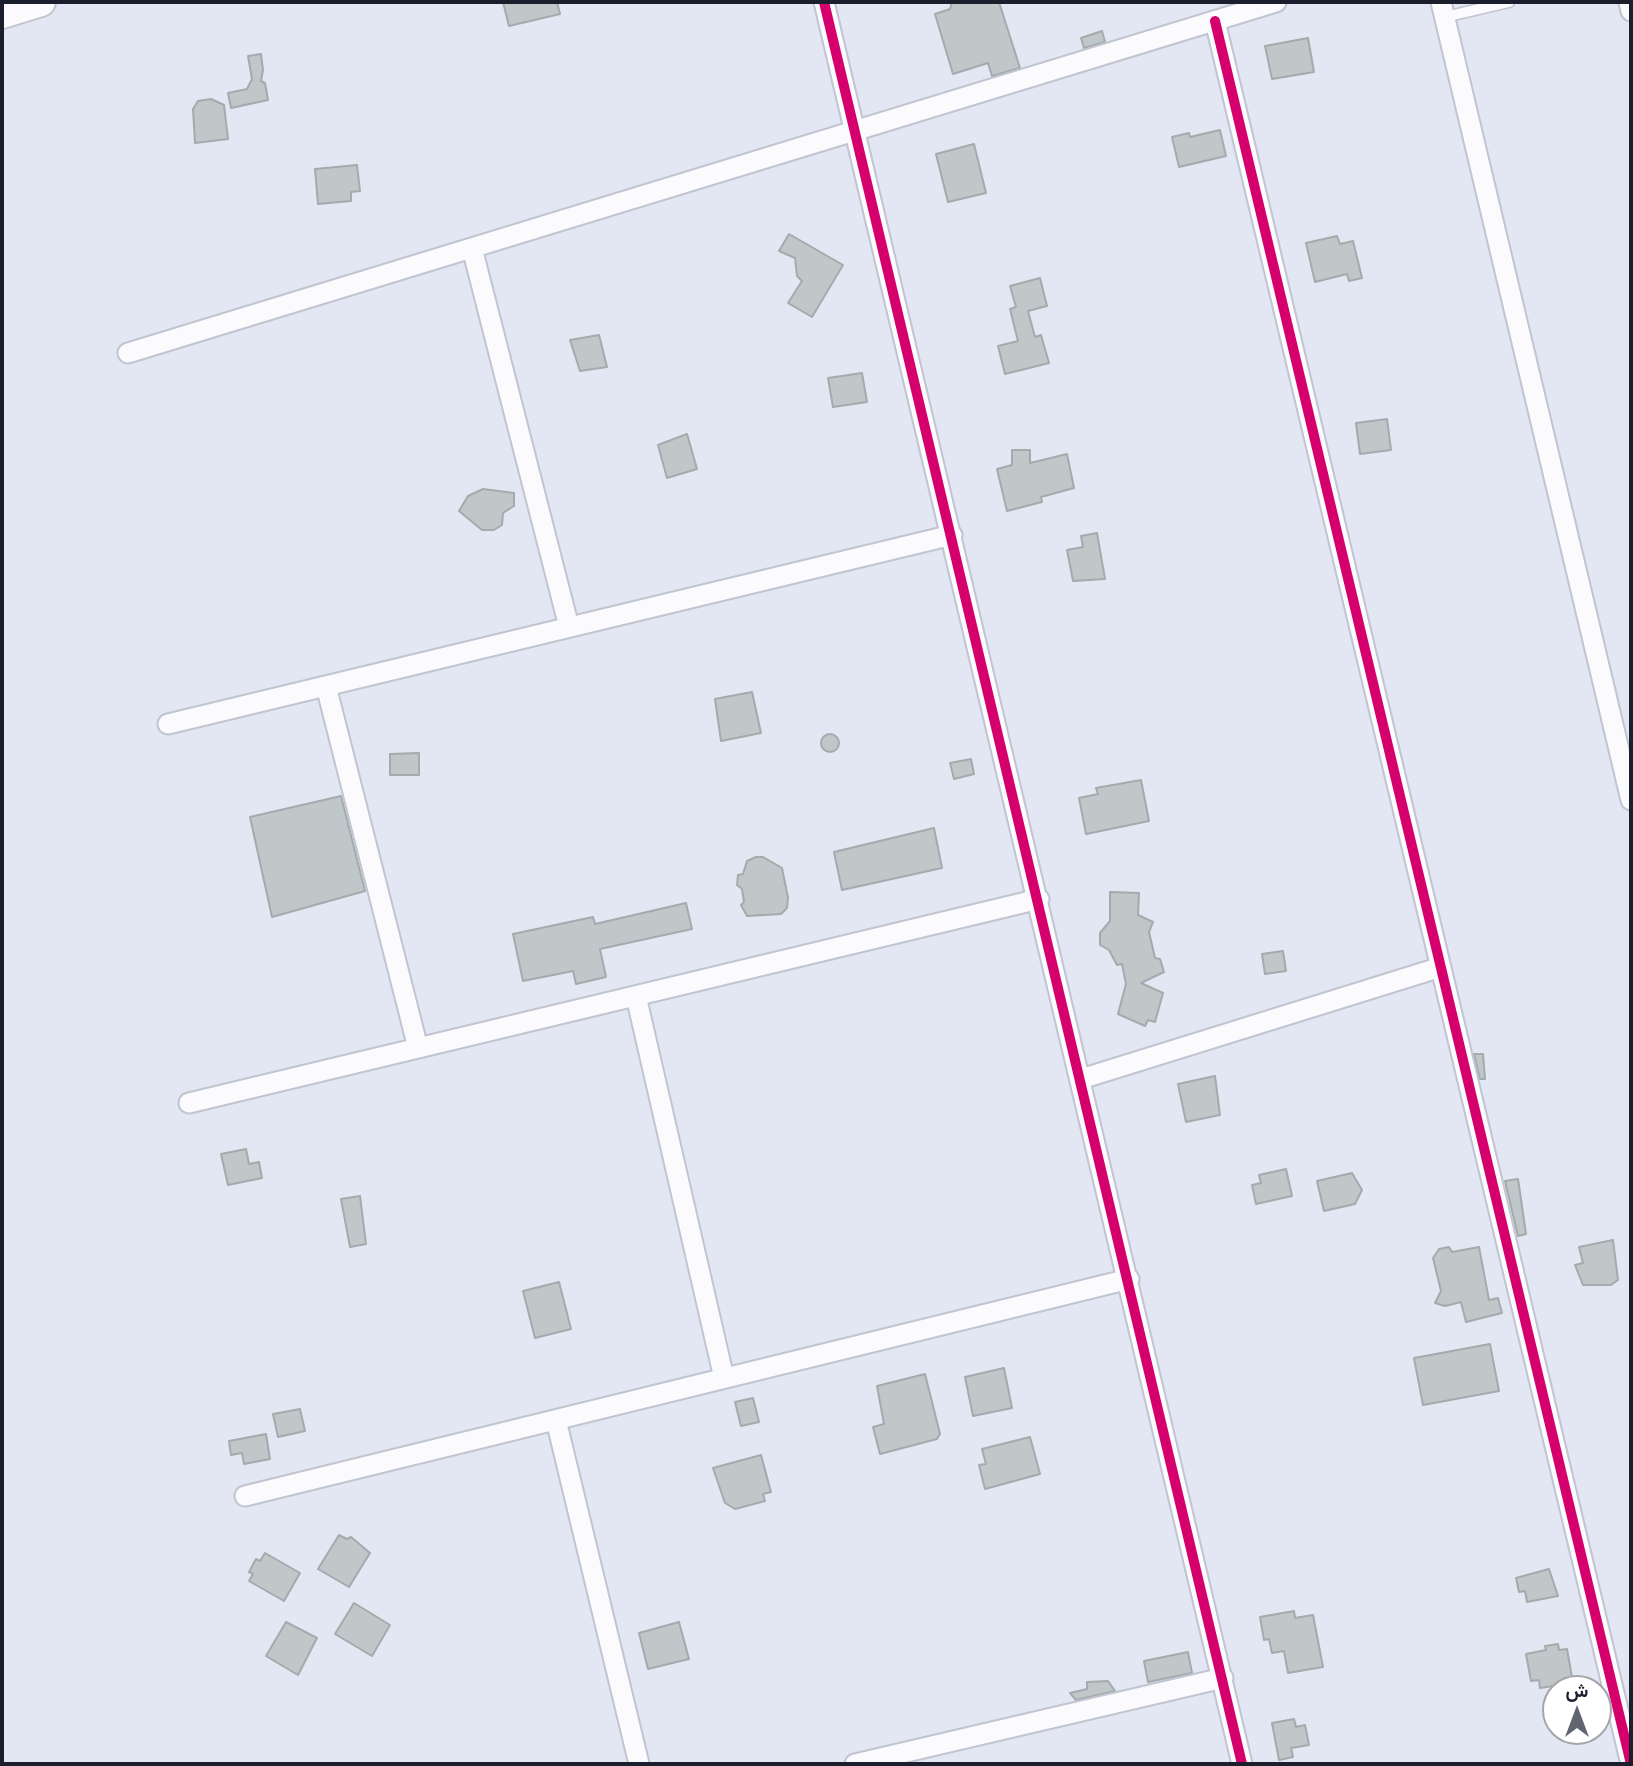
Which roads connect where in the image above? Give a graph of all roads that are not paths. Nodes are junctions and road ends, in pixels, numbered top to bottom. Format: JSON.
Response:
{"nodes":[{"id":1,"x":41,"y":2,"type":"edge"},
{"id":2,"x":824,"y":2,"type":"edge"},
{"id":3,"x":1276,"y":2,"type":"edge"},
{"id":4,"x":1509,"y":2,"type":"edge"},
{"id":5,"x":1629,"y":2,"type":"edge"},
{"id":6,"x":1443,"y":9,"type":"edge"},
{"id":7,"x":1631,"y":11,"type":"edge"},
{"id":8,"x":2,"y":14,"type":"edge"},
{"id":9,"x":1215,"y":21,"type":"junction"},
{"id":10,"x":857,"y":131,"type":"junction"},
{"id":11,"x":472,"y":248,"type":"junction"},
{"id":12,"x":128,"y":353,"type":"dead end"},
{"id":13,"x":952,"y":535,"type":"junction"},
{"id":14,"x":569,"y":627,"type":"junction"},
{"id":15,"x":326,"y":686,"type":"junction"},
{"id":16,"x":168,"y":724,"type":"dead end"},
{"id":17,"x":1631,"y":800,"type":"edge"},
{"id":18,"x":1039,"y":899,"type":"junction"},
{"id":19,"x":1441,"y":967,"type":"junction"},
{"id":20,"x":636,"y":996,"type":"junction"},
{"id":21,"x":418,"y":1048,"type":"junction"},
{"id":22,"x":1081,"y":1079,"type":"junction"},
{"id":23,"x":189,"y":1104,"type":"dead end"},
{"id":24,"x":1129,"y":1279,"type":"junction"},
{"id":25,"x":724,"y":1378,"type":"junction"},
{"id":26,"x":556,"y":1420,"type":"junction"},
{"id":27,"x":245,"y":1496,"type":"dead end"},
{"id":28,"x":1223,"y":1678,"type":"junction"},
{"id":29,"x":639,"y":1764,"type":"edge"},
{"id":30,"x":855,"y":1764,"type":"edge"},
{"id":31,"x":1242,"y":1764,"type":"edge"},
{"id":32,"x":1631,"y":1764,"type":"edge"}],
"edges":[{"from":1,"to":8,"type":"main road"},
{"from":2,"to":10,"type":"street"},
{"from":3,"to":9,"type":"street"},
{"from":4,"to":6,"type":"lane"},
{"from":5,"to":7,"type":"street"},
{"from":6,"to":17,"type":"street"},
{"from":9,"to":10,"type":"street"},
{"from":9,"to":19,"type":"street"},
{"from":10,"to":11,"type":"street"},
{"from":10,"to":13,"type":"street"},
{"from":11,"to":12,"type":"street"},
{"from":11,"to":14,"type":"street"},
{"from":13,"to":14,"type":"street"},
{"from":13,"to":18,"type":"street"},
{"from":14,"to":15,"type":"street"},
{"from":15,"to":16,"type":"street"},
{"from":15,"to":21,"type":"street"},
{"from":18,"to":20,"type":"street"},
{"from":18,"to":22,"type":"street"},
{"from":19,"to":22,"type":"street"},
{"from":19,"to":32,"type":"street"},
{"from":20,"to":21,"type":"street"},
{"from":20,"to":25,"type":"street"},
{"from":21,"to":23,"type":"street"},
{"from":22,"to":24,"type":"street"},
{"from":24,"to":25,"type":"street"},
{"from":24,"to":28,"type":"street"},
{"from":25,"to":26,"type":"street"},
{"from":26,"to":27,"type":"street"},
{"from":26,"to":29,"type":"street"},
{"from":28,"to":30,"type":"street"},
{"from":28,"to":31,"type":"street"}]}
